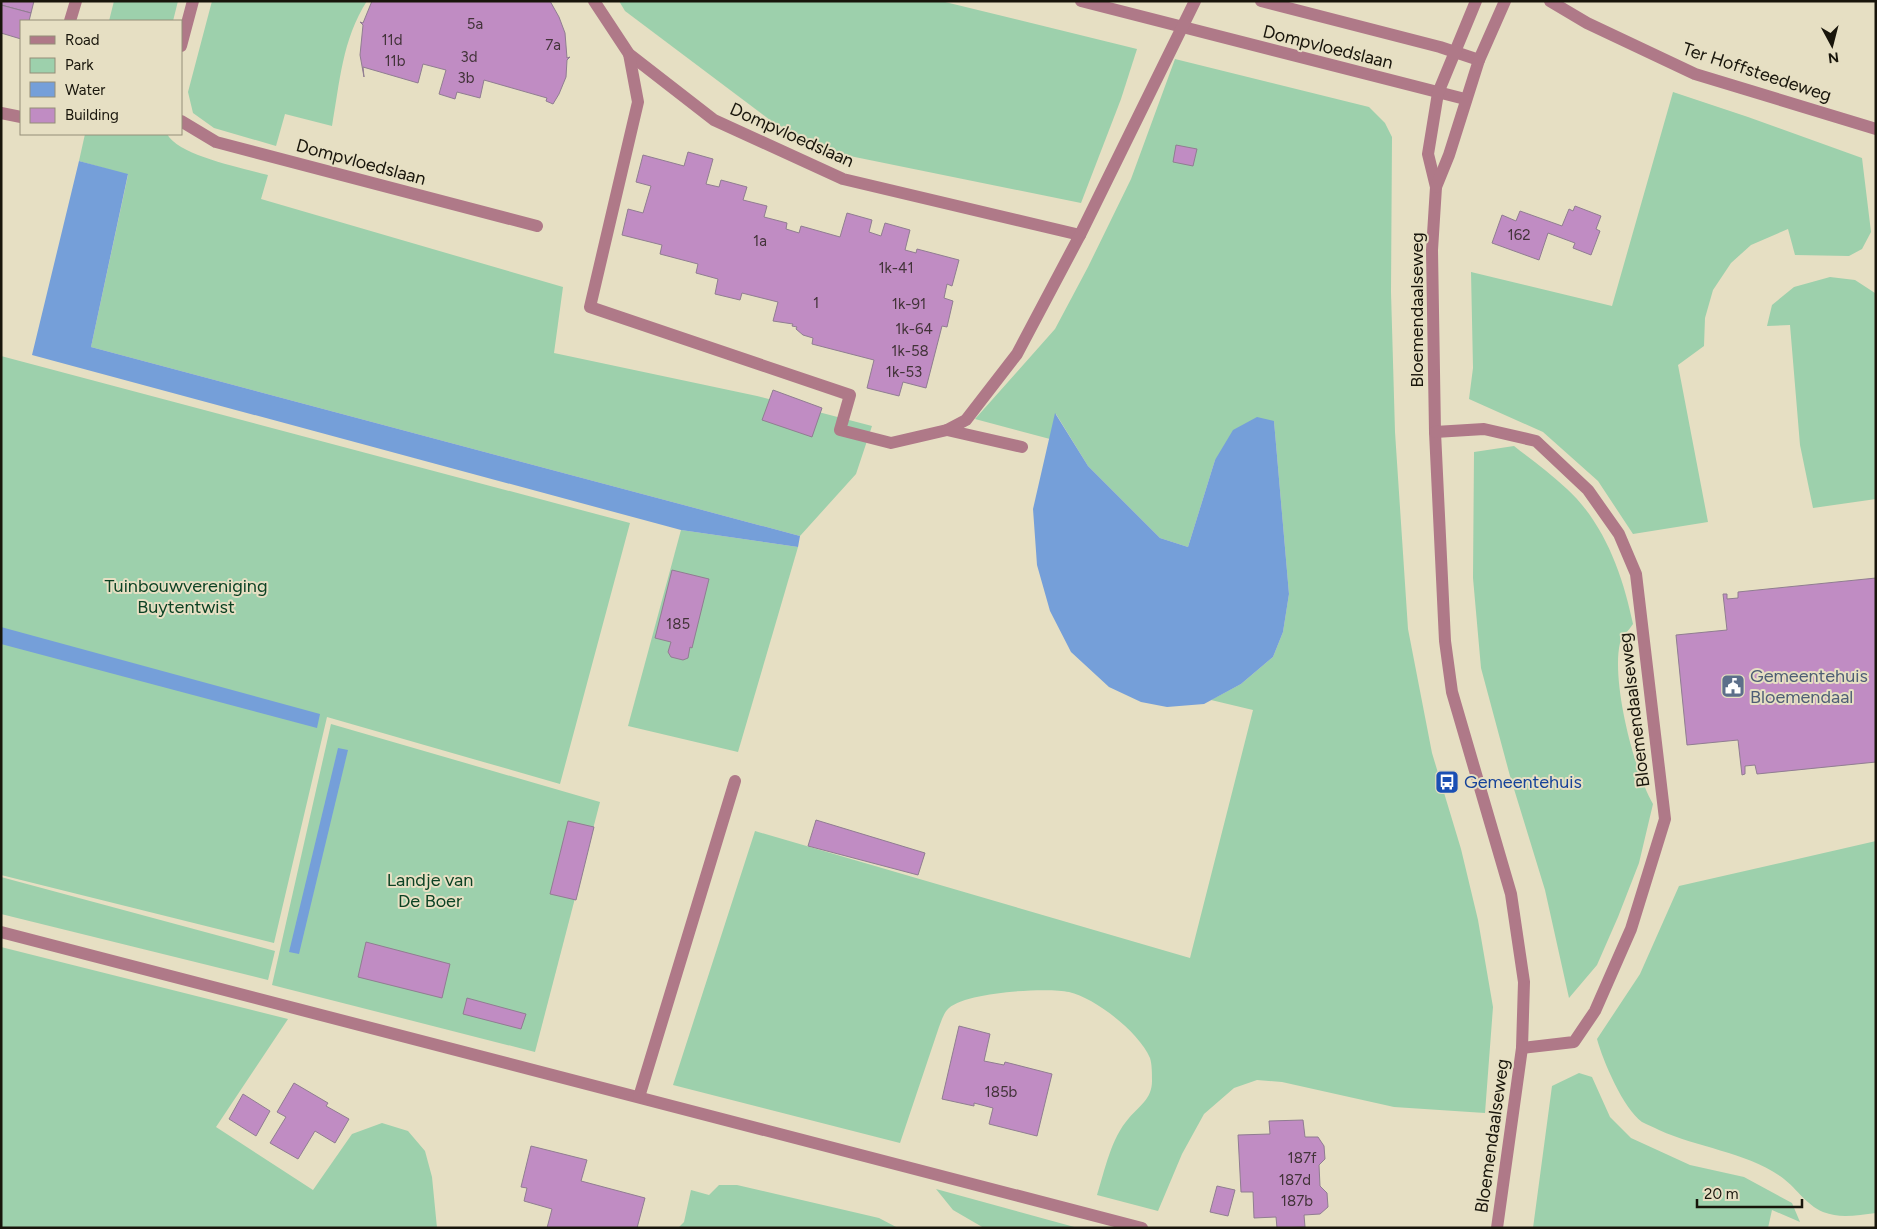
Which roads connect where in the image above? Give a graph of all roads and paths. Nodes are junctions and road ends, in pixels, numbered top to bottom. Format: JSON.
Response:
{"nodes":[{"id":1,"x":76,"y":1,"type":"edge"},
{"id":2,"x":193,"y":1,"type":"edge"},
{"id":3,"x":594,"y":1,"type":"edge"},
{"id":4,"x":1081,"y":1,"type":"edge"},
{"id":5,"x":1195,"y":1,"type":"edge"},
{"id":6,"x":1261,"y":1,"type":"edge"},
{"id":7,"x":1476,"y":1,"type":"edge"},
{"id":8,"x":1505,"y":1,"type":"edge"},
{"id":9,"x":1550,"y":1,"type":"edge"},
{"id":10,"x":70,"y":20,"type":"edge"},
{"id":11,"x":1182,"y":28,"type":"junction"},
{"id":12,"x":182,"y":42,"type":"edge"},
{"id":13,"x":1456,"y":52,"type":"junction"},
{"id":14,"x":629,"y":54,"type":"junction"},
{"id":15,"x":1479,"y":60,"type":"junction"},
{"id":16,"x":1438,"y":93,"type":"junction"},
{"id":17,"x":1465,"y":99,"type":"junction"},
{"id":18,"x":1,"y":113,"type":"edge"},
{"id":19,"x":20,"y":116,"type":"edge"},
{"id":20,"x":182,"y":122,"type":"edge"},
{"id":21,"x":1876,"y":130,"type":"edge"},
{"id":22,"x":1436,"y":187,"type":"junction"},
{"id":23,"x":537,"y":226,"type":"dead end"},
{"id":24,"x":1080,"y":235,"type":"junction"},
{"id":25,"x":947,"y":430,"type":"junction"},
{"id":26,"x":1435,"y":432,"type":"junction"},
{"id":27,"x":1022,"y":447,"type":"dead end"},
{"id":28,"x":735,"y":781,"type":"dead end"},
{"id":29,"x":1,"y":932,"type":"edge"},
{"id":30,"x":1522,"y":1048,"type":"junction"},
{"id":31,"x":639,"y":1097,"type":"junction"},
{"id":32,"x":1142,"y":1228,"type":"edge"},
{"id":33,"x":1497,"y":1228,"type":"edge"}],
"edges":[{"from":1,"to":10,"type":"street"},
{"from":2,"to":12,"type":"street"},
{"from":3,"to":14,"type":"street","name":"Dompvloedslaan"},
{"from":4,"to":11,"type":"street","name":"Dompvloedslaan"},
{"from":5,"to":11,"type":"street"},
{"from":6,"to":13,"type":"street","name":"Dompvloedslaan"},
{"from":7,"to":13,"type":"street","name":"Bloemendaalseweg"},
{"from":8,"to":15,"type":"street","name":"Bloemendaalseweg"},
{"from":9,"to":21,"type":"street","name":"Ter Hoffsteedeweg"},
{"from":11,"to":16,"type":"street","name":"Dompvloedslaan"},
{"from":11,"to":24,"type":"street"},
{"from":13,"to":15,"type":"street","name":"Dompvloedslaan"},
{"from":13,"to":16,"type":"street","name":"Bloemendaalseweg"},
{"from":14,"to":24,"type":"street","name":"Dompvloedslaan"},
{"from":14,"to":25,"type":"street"},
{"from":15,"to":17,"type":"street","name":"Bloemendaalseweg"},
{"from":16,"to":17,"type":"street","name":"Dompvloedslaan"},
{"from":16,"to":22,"type":"street","name":"Bloemendaalseweg"},
{"from":17,"to":22,"type":"street","name":"Bloemendaalseweg"},
{"from":18,"to":19,"type":"street"},
{"from":20,"to":23,"type":"street","name":"Dompvloedslaan"},
{"from":22,"to":26,"type":"street","name":"Bloemendaalseweg"},
{"from":24,"to":25,"type":"street"},
{"from":25,"to":27,"type":"street"},
{"from":26,"to":30,"type":"street","name":"Bloemendaalseweg"},
{"from":26,"to":30,"type":"street","name":"Bloemendaalseweg"},
{"from":28,"to":31,"type":"street"},
{"from":29,"to":31,"type":"street"},
{"from":30,"to":33,"type":"street","name":"Bloemendaalseweg"},
{"from":31,"to":32,"type":"street"}]}
